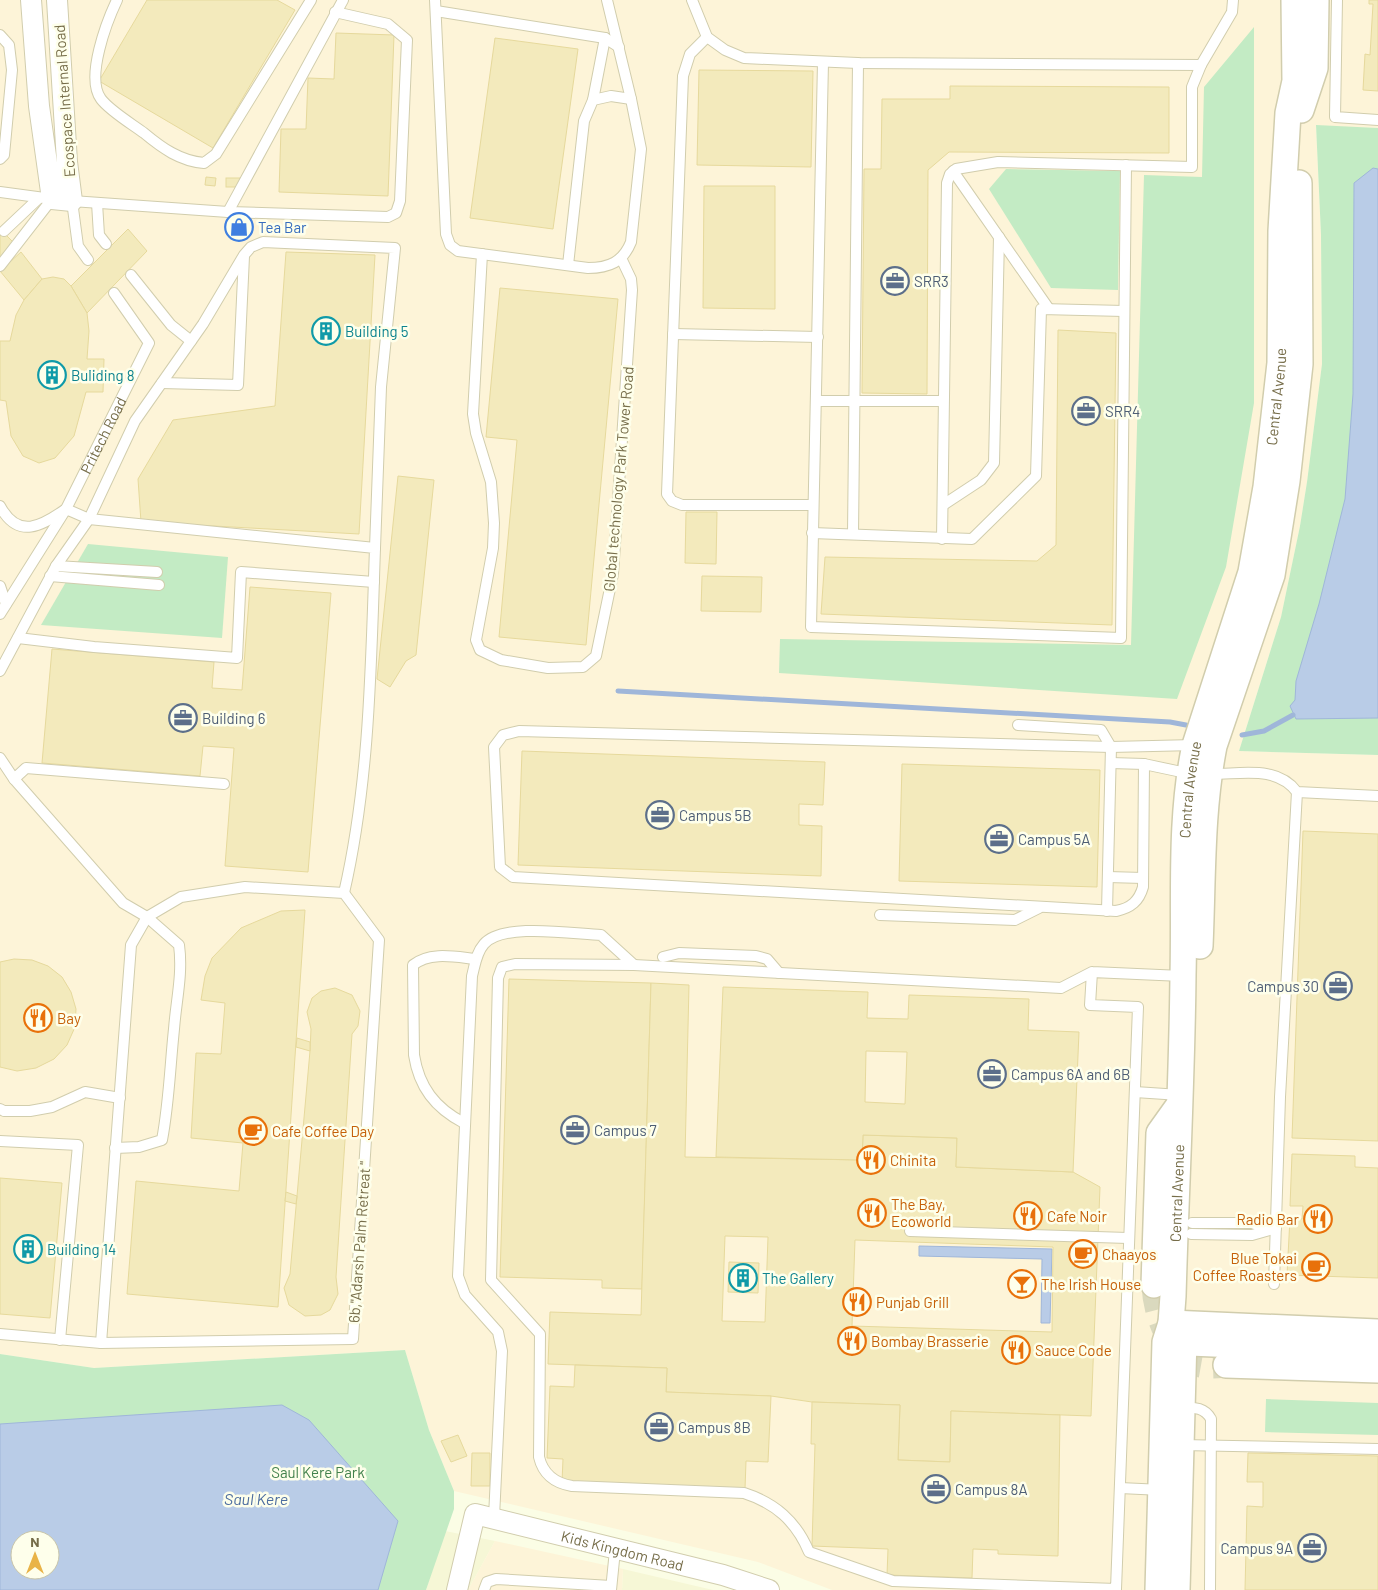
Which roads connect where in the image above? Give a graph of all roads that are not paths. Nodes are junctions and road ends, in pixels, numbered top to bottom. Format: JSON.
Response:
{"nodes":[{"id":1,"x":31,"y":0,"type":"edge"},
{"id":2,"x":57,"y":0,"type":"edge"},
{"id":3,"x":117,"y":0,"type":"edge"},
{"id":4,"x":311,"y":0,"type":"edge"},
{"id":5,"x":343,"y":0,"type":"edge"},
{"id":6,"x":435,"y":0,"type":"edge"},
{"id":7,"x":607,"y":0,"type":"edge"},
{"id":8,"x":692,"y":0,"type":"edge"},
{"id":9,"x":1233,"y":0,"type":"edge"},
{"id":10,"x":1283,"y":0,"type":"edge"},
{"id":11,"x":1294,"y":0,"type":"edge"},
{"id":12,"x":1304,"y":0,"type":"edge"},
{"id":13,"x":1316,"y":0,"type":"edge"},
{"id":14,"x":1337,"y":0,"type":"edge"},
{"id":15,"x":436,"y":11,"type":"junction"},
{"id":16,"x":335,"y":12,"type":"junction"},
{"id":17,"x":0,"y":35,"type":"edge"},
{"id":18,"x":707,"y":37,"type":"junction"},
{"id":19,"x":605,"y":38,"type":"junction"},
{"id":20,"x":619,"y":47,"type":"junction"},
{"id":21,"x":824,"y":62,"type":"junction"},
{"id":22,"x":858,"y":63,"type":"junction"},
{"id":23,"x":1201,"y":65,"type":"junction"},
{"id":24,"x":631,"y":99,"type":"junction"},
{"id":25,"x":593,"y":100,"type":"junction"},
{"id":26,"x":63,"y":105,"type":"junction"},
{"id":27,"x":39,"y":106,"type":"junction"},
{"id":28,"x":1293,"y":114,"type":"junction"},
{"id":29,"x":1378,"y":120,"type":"edge"},
{"id":30,"x":0,"y":159,"type":"edge"},
{"id":31,"x":46,"y":162,"type":"junction"},
{"id":32,"x":67,"y":162,"type":"junction"},
{"id":33,"x":1126,"y":165,"type":"junction"},
{"id":34,"x":953,"y":171,"type":"junction"},
{"id":35,"x":0,"y":192,"type":"edge"},
{"id":36,"x":54,"y":199,"type":"junction"},
{"id":37,"x":97,"y":203,"type":"junction"},
{"id":38,"x":228,"y":212,"type":"junction"},
{"id":39,"x":4,"y":230,"type":"dead end"},
{"id":40,"x":999,"y":237,"type":"junction"},
{"id":41,"x":106,"y":244,"type":"dead end"},
{"id":42,"x":482,"y":254,"type":"junction"},
{"id":43,"x":244,"y":255,"type":"junction"},
{"id":44,"x":621,"y":258,"type":"junction"},
{"id":45,"x":88,"y":260,"type":"dead end"},
{"id":46,"x":568,"y":264,"type":"junction"},
{"id":47,"x":0,"y":266,"type":"edge"},
{"id":48,"x":131,"y":275,"type":"dead end"},
{"id":49,"x":114,"y":293,"type":"dead end"},
{"id":50,"x":1050,"y":309,"type":"junction"},
{"id":51,"x":1124,"y":311,"type":"junction"},
{"id":52,"x":673,"y":334,"type":"junction"},
{"id":53,"x":818,"y":337,"type":"junction"},
{"id":54,"x":191,"y":342,"type":"junction"},
{"id":55,"x":162,"y":383,"type":"junction"},
{"id":56,"x":817,"y":401,"type":"junction"},
{"id":57,"x":943,"y":401,"type":"junction"},
{"id":58,"x":855,"y":402,"type":"junction"},
{"id":59,"x":812,"y":505,"type":"junction"},
{"id":60,"x":943,"y":505,"type":"junction"},
{"id":61,"x":0,"y":506,"type":"edge"},
{"id":62,"x":66,"y":509,"type":"junction"},
{"id":63,"x":89,"y":518,"type":"junction"},
{"id":64,"x":812,"y":533,"type":"junction"},
{"id":65,"x":852,"y":534,"type":"junction"},
{"id":66,"x":942,"y":539,"type":"junction"},
{"id":67,"x":375,"y":548,"type":"junction"},
{"id":68,"x":56,"y":566,"type":"junction"},
{"id":69,"x":156,"y":572,"type":"dead end"},
{"id":70,"x":50,"y":576,"type":"junction"},
{"id":71,"x":374,"y":582,"type":"junction"},
{"id":72,"x":160,"y":585,"type":"dead end"},
{"id":73,"x":0,"y":586,"type":"edge"},
{"id":74,"x":6,"y":604,"type":"junction"},
{"id":75,"x":0,"y":614,"type":"edge"},
{"id":76,"x":18,"y":638,"type":"junction"},
{"id":77,"x":0,"y":671,"type":"edge"},
{"id":78,"x":1018,"y":725,"type":"dead end"},
{"id":79,"x":1195,"y":745,"type":"junction"},
{"id":80,"x":1111,"y":747,"type":"junction"},
{"id":81,"x":0,"y":758,"type":"edge"},
{"id":82,"x":1110,"y":763,"type":"junction"},
{"id":83,"x":1144,"y":764,"type":"junction"},
{"id":84,"x":1199,"y":774,"type":"junction"},
{"id":85,"x":14,"y":779,"type":"junction"},
{"id":86,"x":224,"y":784,"type":"dead end"},
{"id":87,"x":1297,"y":792,"type":"junction"},
{"id":88,"x":1378,"y":796,"type":"edge"},
{"id":89,"x":1108,"y":877,"type":"junction"},
{"id":90,"x":1143,"y":878,"type":"junction"},
{"id":91,"x":344,"y":893,"type":"junction"},
{"id":92,"x":1039,"y":908,"type":"junction"},
{"id":93,"x":1107,"y":911,"type":"junction"},
{"id":94,"x":880,"y":914,"type":"dead end"},
{"id":95,"x":147,"y":917,"type":"junction"},
{"id":96,"x":663,"y":957,"type":"dead end"},
{"id":97,"x":476,"y":959,"type":"junction"},
{"id":98,"x":634,"y":965,"type":"junction"},
{"id":99,"x":1092,"y":972,"type":"junction"},
{"id":100,"x":779,"y":973,"type":"junction"},
{"id":101,"x":1183,"y":976,"type":"junction"},
{"id":102,"x":1134,"y":1092,"type":"junction"},
{"id":103,"x":120,"y":1098,"type":"junction"},
{"id":104,"x":1179,"y":1100,"type":"junction"},
{"id":105,"x":0,"y":1109,"type":"edge"},
{"id":106,"x":464,"y":1123,"type":"junction"},
{"id":107,"x":0,"y":1141,"type":"edge"},
{"id":108,"x":115,"y":1148,"type":"junction"},
{"id":109,"x":1191,"y":1228,"type":"junction"},
{"id":110,"x":1272,"y":1228,"type":"junction"},
{"id":111,"x":910,"y":1231,"type":"dead end"},
{"id":112,"x":1128,"y":1238,"type":"junction"},
{"id":113,"x":1274,"y":1284,"type":"dead end"},
{"id":114,"x":1154,"y":1285,"type":"tunnel mouth"},
{"id":115,"x":1378,"y":1332,"type":"edge"},
{"id":116,"x":1177,"y":1333,"type":"junction"},
{"id":117,"x":0,"y":1334,"type":"edge"},
{"id":118,"x":60,"y":1340,"type":"junction"},
{"id":119,"x":101,"y":1344,"type":"junction"},
{"id":120,"x":1378,"y":1351,"type":"edge"},
{"id":121,"x":1226,"y":1365,"type":"tunnel mouth"},
{"id":122,"x":1378,"y":1370,"type":"edge"},
{"id":123,"x":1181,"y":1408,"type":"junction"},
{"id":124,"x":1180,"y":1445,"type":"junction"},
{"id":125,"x":1211,"y":1446,"type":"junction"},
{"id":126,"x":1378,"y":1449,"type":"edge"},
{"id":127,"x":1120,"y":1488,"type":"junction"},
{"id":128,"x":1170,"y":1490,"type":"junction"},
{"id":129,"x":484,"y":1516,"type":"junction"},
{"id":130,"x":615,"y":1550,"type":"junction"},
{"id":131,"x":722,"y":1583,"type":"edge"},
{"id":132,"x":995,"y":1587,"type":"edge"},
{"id":133,"x":611,"y":1588,"type":"edge"},
{"id":134,"x":1016,"y":1588,"type":"edge"},
{"id":135,"x":457,"y":1590,"type":"edge"},
{"id":136,"x":484,"y":1590,"type":"edge"},
{"id":137,"x":769,"y":1590,"type":"edge"},
{"id":138,"x":1158,"y":1590,"type":"edge"},
{"id":139,"x":1177,"y":1590,"type":"edge"},
{"id":140,"x":1210,"y":1590,"type":"edge"}],
"edges":[{"from":1,"to":27,"type":"street","name":"Ecospace Internal Road"},
{"from":2,"to":26,"type":"street","name":"Ecospace Internal Road"},
{"from":3,"to":4,"type":"lane"},
{"from":5,"to":16,"type":"lane"},
{"from":6,"to":15,"type":"lane"},
{"from":7,"to":20,"type":"lane"},
{"from":8,"to":18,"type":"lane"},
{"from":9,"to":23,"type":"lane"},
{"from":10,"to":28,"type":"street"},
{"from":11,"to":28,"type":"street","name":"Central Avenue"},
{"from":12,"to":28,"type":"street","name":"Central Avenue"},
{"from":13,"to":28,"type":"street"},
{"from":14,"to":29,"type":"lane"},
{"from":15,"to":19,"type":"lane"},
{"from":15,"to":42,"type":"lane"},
{"from":16,"to":38,"type":"lane"},
{"from":16,"to":38,"type":"lane"},
{"from":17,"to":30,"type":"lane"},
{"from":18,"to":21,"type":"lane"},
{"from":18,"to":52,"type":"lane"},
{"from":19,"to":20,"type":"lane"},
{"from":19,"to":25,"type":"lane"},
{"from":20,"to":24,"type":"lane"},
{"from":21,"to":22,"type":"lane"},
{"from":21,"to":53,"type":"lane"},
{"from":22,"to":23,"type":"lane"},
{"from":22,"to":58,"type":"lane"},
{"from":23,"to":33,"type":"lane"},
{"from":24,"to":25,"type":"lane"},
{"from":24,"to":44,"type":"lane"},
{"from":25,"to":46,"type":"lane"},
{"from":26,"to":27,"type":"street"},
{"from":26,"to":32,"type":"street","name":"Ecospace Internal Road"},
{"from":27,"to":31,"type":"street","name":"Ecospace Internal Road"},
{"from":28,"to":79,"type":"street","name":"Central Avenue"},
{"from":28,"to":84,"type":"street","name":"Central Avenue"},
{"from":31,"to":32,"type":"street"},
{"from":31,"to":36,"type":"street","name":"Ecospace Internal Road"},
{"from":32,"to":36,"type":"street","name":"Ecospace Internal Road"},
{"from":33,"to":34,"type":"lane"},
{"from":33,"to":51,"type":"lane"},
{"from":34,"to":40,"type":"lane"},
{"from":34,"to":57,"type":"lane"},
{"from":35,"to":36,"type":"lane"},
{"from":36,"to":37,"type":"lane"},
{"from":36,"to":39,"type":"lane"},
{"from":36,"to":45,"type":"lane"},
{"from":36,"to":47,"type":"lane"},
{"from":37,"to":38,"type":"lane"},
{"from":37,"to":41,"type":"lane"},
{"from":40,"to":50,"type":"lane"},
{"from":40,"to":60,"type":"lane"},
{"from":42,"to":44,"type":"lane","name":"Global technology Park Tower Road"},
{"from":42,"to":46,"type":"lane"},
{"from":43,"to":54,"type":"lane"},
{"from":43,"to":55,"type":"lane"},
{"from":43,"to":67,"type":"lane"},
{"from":44,"to":46,"type":"lane"},
{"from":48,"to":54,"type":"lane"},
{"from":49,"to":62,"type":"lane","name":"Pritech Road"},
{"from":50,"to":51,"type":"lane"},
{"from":50,"to":66,"type":"lane"},
{"from":51,"to":64,"type":"lane"},
{"from":52,"to":53,"type":"lane"},
{"from":52,"to":59,"type":"lane"},
{"from":53,"to":56,"type":"lane"},
{"from":54,"to":55,"type":"lane"},
{"from":55,"to":63,"type":"lane"},
{"from":56,"to":58,"type":"lane"},
{"from":56,"to":59,"type":"lane"},
{"from":57,"to":58,"type":"lane"},
{"from":57,"to":60,"type":"lane"},
{"from":58,"to":65,"type":"lane"},
{"from":59,"to":64,"type":"lane"},
{"from":60,"to":66,"type":"lane"},
{"from":61,"to":62,"type":"lane","name":"Pritech Road"},
{"from":62,"to":63,"type":"lane"},
{"from":62,"to":74,"type":"lane"},
{"from":63,"to":67,"type":"lane"},
{"from":63,"to":68,"type":"lane"},
{"from":64,"to":65,"type":"lane"},
{"from":65,"to":66,"type":"lane"},
{"from":67,"to":71,"type":"lane"},
{"from":68,"to":69,"type":"lane"},
{"from":68,"to":70,"type":"lane"},
{"from":70,"to":72,"type":"lane"},
{"from":70,"to":76,"type":"lane"},
{"from":71,"to":76,"type":"lane"},
{"from":71,"to":91,"type":"lane"},
{"from":73,"to":74,"type":"lane"},
{"from":74,"to":75,"type":"lane"},
{"from":76,"to":77,"type":"lane"},
{"from":78,"to":80,"type":"lane"},
{"from":79,"to":80,"type":"lane"},
{"from":79,"to":84,"type":"street","name":"Central Avenue"},
{"from":80,"to":82,"type":"lane"},
{"from":80,"to":92,"type":"lane"},
{"from":81,"to":85,"type":"lane"},
{"from":82,"to":83,"type":"lane"},
{"from":82,"to":89,"type":"lane"},
{"from":83,"to":84,"type":"lane"},
{"from":83,"to":90,"type":"lane"},
{"from":84,"to":87,"type":"lane"},
{"from":84,"to":101,"type":"street","name":"Central Avenue"},
{"from":84,"to":109,"type":"street","name":"Central Avenue"},
{"from":85,"to":86,"type":"lane"},
{"from":85,"to":95,"type":"lane"},
{"from":87,"to":88,"type":"lane"},
{"from":87,"to":110,"type":"lane"},
{"from":89,"to":90,"type":"lane"},
{"from":89,"to":93,"type":"lane"},
{"from":90,"to":93,"type":"lane"},
{"from":91,"to":95,"type":"lane"},
{"from":91,"to":119,"type":"lane","name":"6b,\"Adarsh Palm Retreat \""},
{"from":92,"to":93,"type":"lane"},
{"from":92,"to":94,"type":"lane"},
{"from":95,"to":103,"type":"lane"},
{"from":95,"to":108,"type":"lane"},
{"from":96,"to":100,"type":"lane"},
{"from":97,"to":98,"type":"lane"},
{"from":97,"to":106,"type":"lane"},
{"from":97,"to":106,"type":"lane"},
{"from":98,"to":100,"type":"lane"},
{"from":98,"to":132,"type":"lane"},
{"from":99,"to":100,"type":"lane"},
{"from":99,"to":101,"type":"lane"},
{"from":99,"to":102,"type":"lane"},
{"from":101,"to":104,"type":"street","name":"Central Avenue"},
{"from":102,"to":104,"type":"lane"},
{"from":102,"to":112,"type":"lane"},
{"from":103,"to":105,"type":"lane"},
{"from":103,"to":108,"type":"lane"},
{"from":104,"to":114,"type":"street"},
{"from":104,"to":116,"type":"street","name":"Central Avenue"},
{"from":106,"to":129,"type":"lane"},
{"from":107,"to":118,"type":"lane"},
{"from":108,"to":119,"type":"lane"},
{"from":109,"to":110,"type":"lane"},
{"from":109,"to":116,"type":"street","name":"Central Avenue"},
{"from":110,"to":113,"type":"lane"},
{"from":111,"to":112,"type":"lane"},
{"from":112,"to":127,"type":"lane"},
{"from":115,"to":116,"type":"street"},
{"from":116,"to":120,"type":"street"},
{"from":116,"to":123,"type":"street","name":"Central Avenue"},
{"from":116,"to":128,"type":"street","name":"Central Avenue"},
{"from":117,"to":118,"type":"lane"},
{"from":118,"to":119,"type":"lane"},
{"from":121,"to":122,"type":"street"},
{"from":123,"to":124,"type":"street","name":"Central Avenue"},
{"from":123,"to":125,"type":"lane"},
{"from":124,"to":125,"type":"lane"},
{"from":124,"to":128,"type":"street","name":"Central Avenue"},
{"from":125,"to":126,"type":"lane"},
{"from":125,"to":140,"type":"lane"},
{"from":127,"to":128,"type":"lane"},
{"from":127,"to":134,"type":"lane"},
{"from":128,"to":138,"type":"street","name":"Central Avenue"},
{"from":128,"to":139,"type":"street","name":"Central Avenue"},
{"from":129,"to":130,"type":"street","name":"Kids Kingdom Road"},
{"from":129,"to":135,"type":"street"},
{"from":130,"to":131,"type":"street","name":"Kids Kingdom Road"},
{"from":130,"to":133,"type":"lane"},
{"from":131,"to":137,"type":"street","name":"Kids Kingdom Road"},
{"from":132,"to":134,"type":"lane"},
{"from":133,"to":136,"type":"lane"}]}
